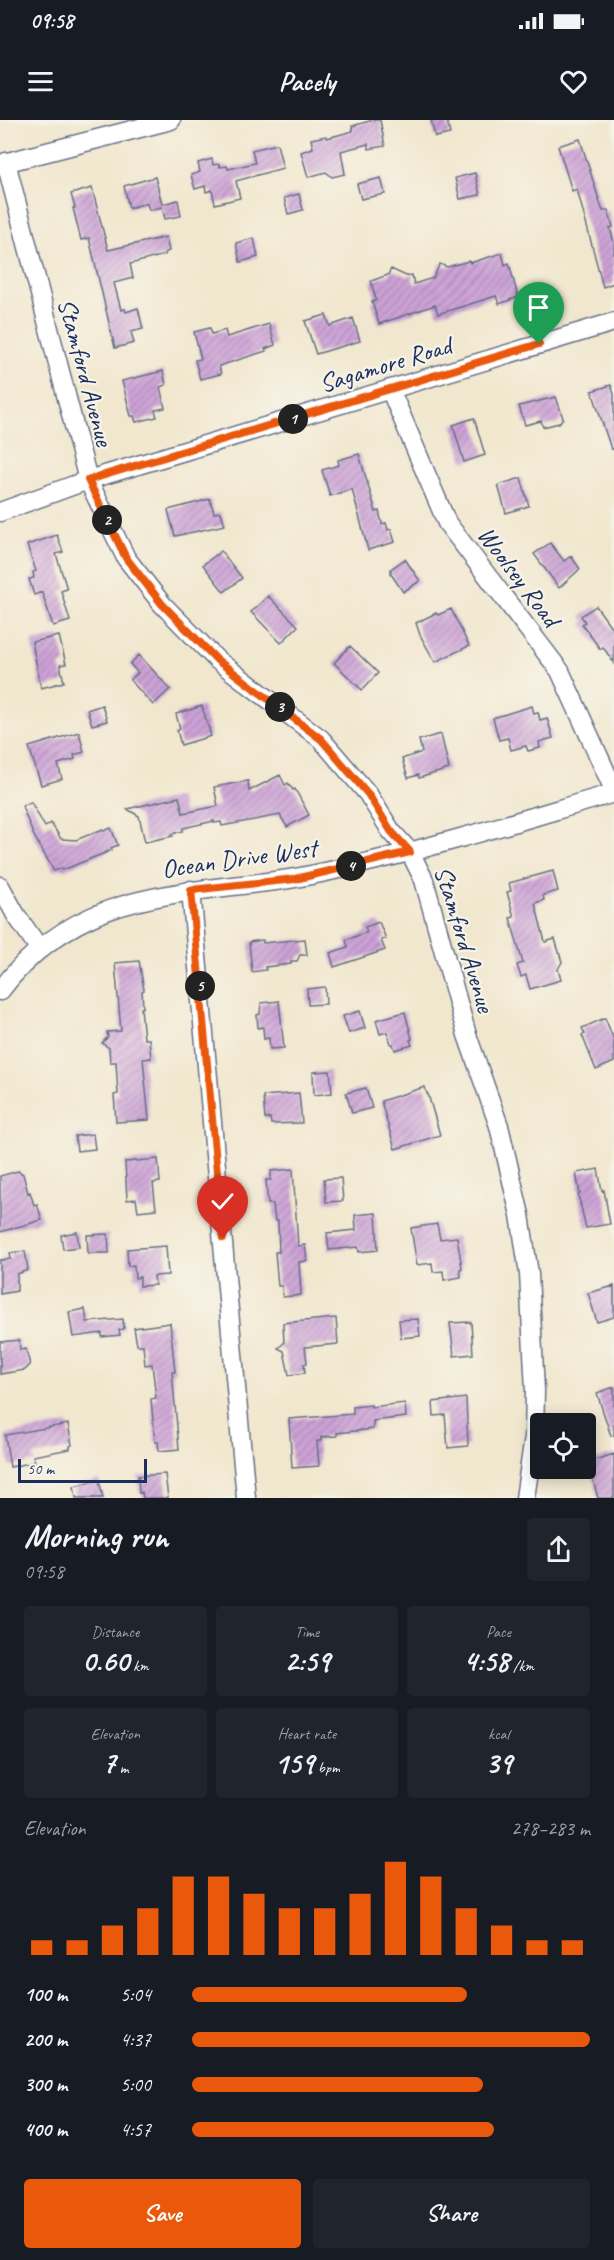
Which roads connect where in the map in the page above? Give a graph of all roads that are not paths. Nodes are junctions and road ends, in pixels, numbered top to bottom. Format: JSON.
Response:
{"nodes":[{"id":1,"x":171,"y":120,"type":"edge"},
{"id":2,"x":3,"y":163,"type":"edge"},
{"id":3,"x":614,"y":322,"type":"edge"},
{"id":4,"x":390,"y":389,"type":"junction"},
{"id":5,"x":88,"y":480,"type":"junction"},
{"id":6,"x":0,"y":512,"type":"edge"},
{"id":7,"x":614,"y":792,"type":"edge"},
{"id":8,"x":410,"y":852,"type":"junction"},
{"id":9,"x":0,"y":886,"type":"edge"},
{"id":10,"x":191,"y":890,"type":"junction"},
{"id":11,"x":39,"y":948,"type":"junction"},
{"id":12,"x":0,"y":991,"type":"edge"},
{"id":13,"x":246,"y":1498,"type":"edge"},
{"id":14,"x":525,"y":1498,"type":"edge"}],
"edges":[{"from":1,"to":2,"type":"street"},
{"from":2,"to":5,"type":"street","name":"Stamford Avenue"},
{"from":3,"to":4,"type":"street","name":"Sagamore Road"},
{"from":4,"to":5,"type":"street","name":"Sagamore Road"},
{"from":4,"to":7,"type":"street","name":"Woolsey Road"},
{"from":5,"to":6,"type":"street","name":"Sagamore Road"},
{"from":5,"to":8,"type":"street","name":"Stamford Avenue"},
{"from":7,"to":8,"type":"street","name":"Ocean Drive West"},
{"from":8,"to":10,"type":"street","name":"Ocean Drive West"},
{"from":8,"to":14,"type":"street","name":"Stamford Avenue"},
{"from":9,"to":11,"type":"street"},
{"from":10,"to":11,"type":"street","name":"Ocean Drive West"},
{"from":10,"to":13,"type":"street"},
{"from":11,"to":12,"type":"street","name":"Ocean Drive West"}]}
